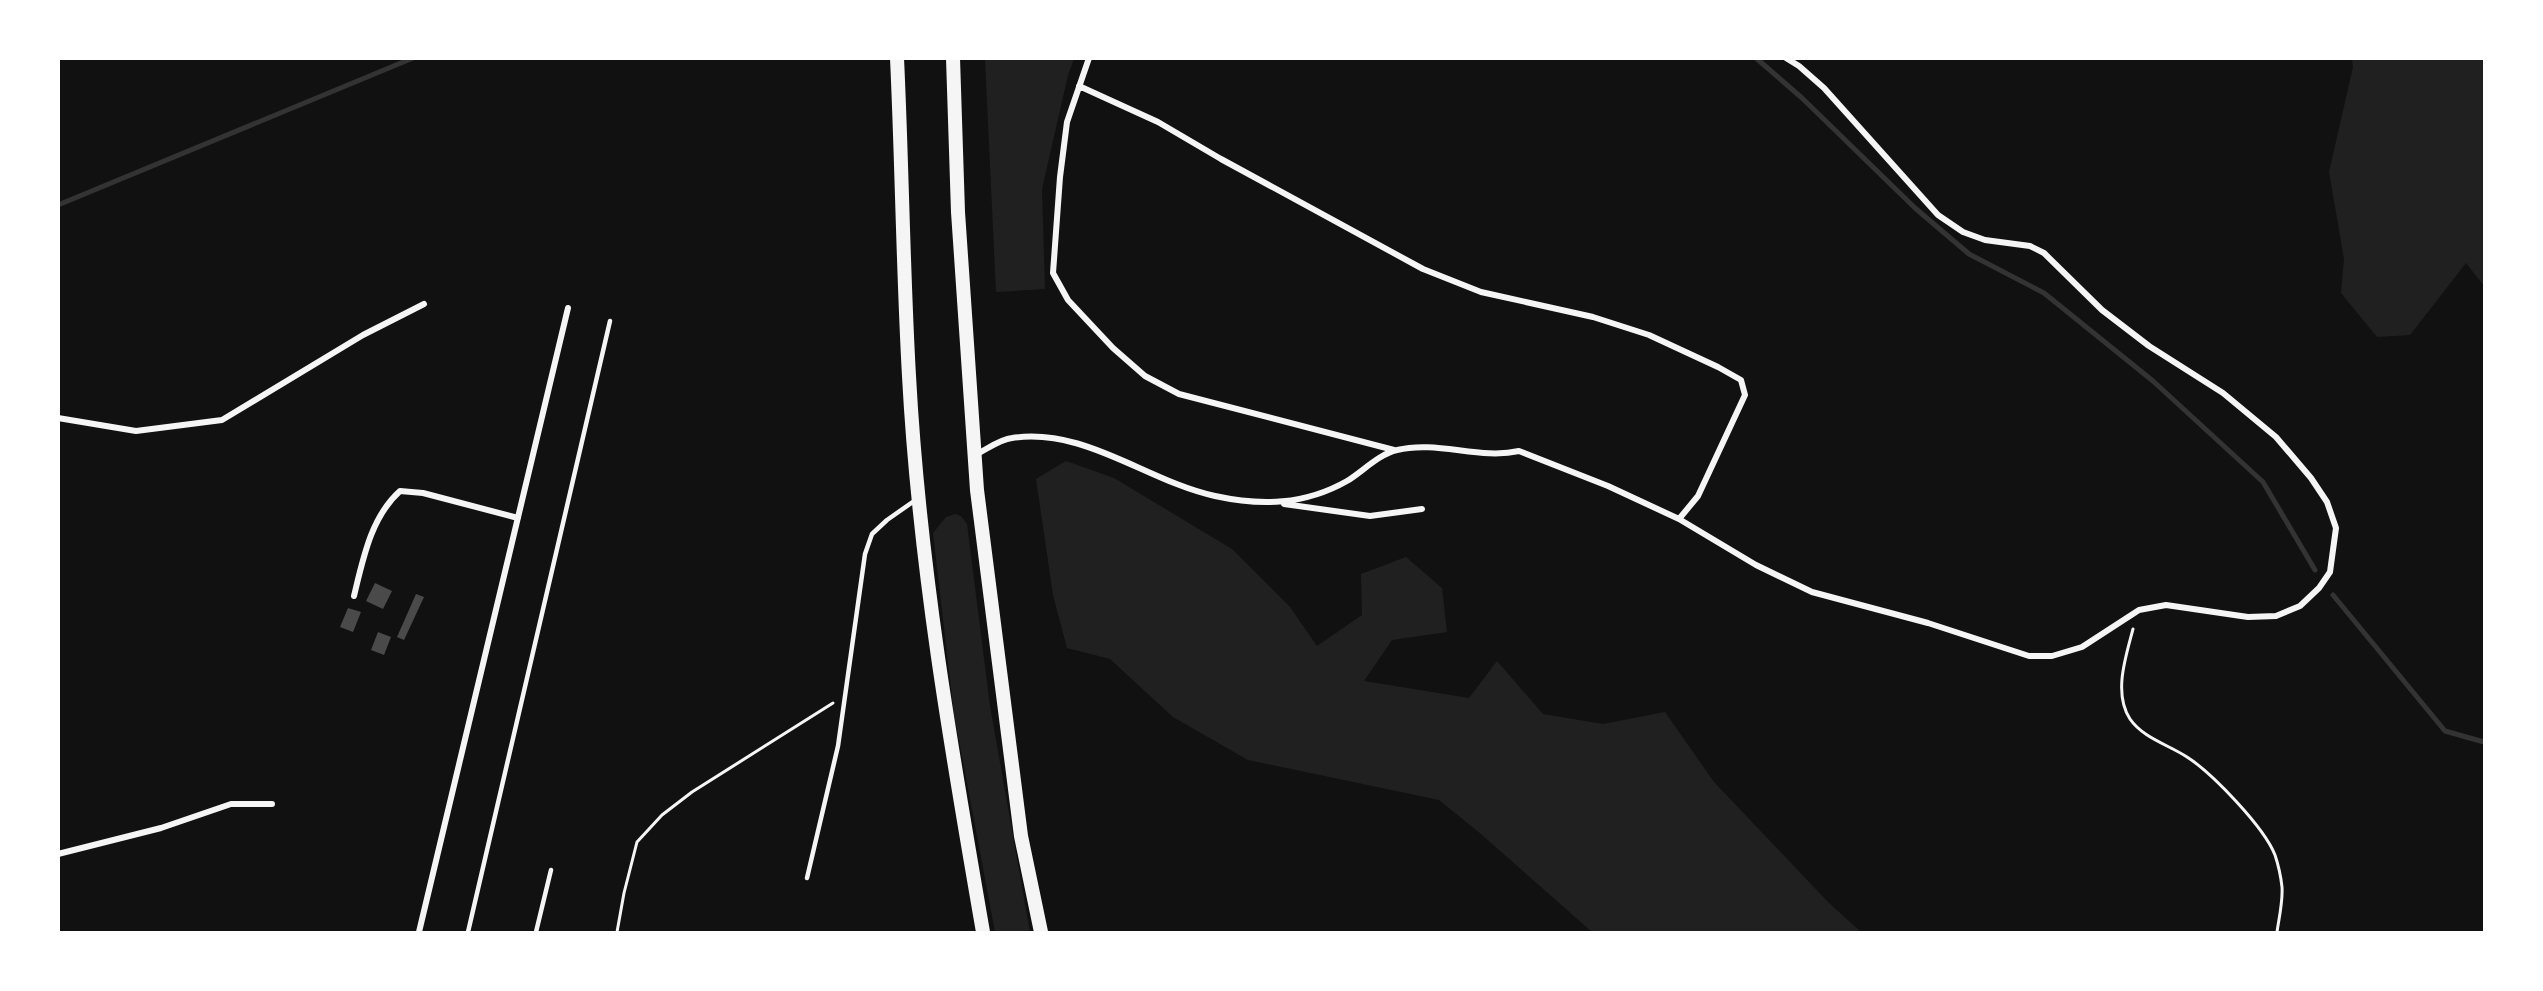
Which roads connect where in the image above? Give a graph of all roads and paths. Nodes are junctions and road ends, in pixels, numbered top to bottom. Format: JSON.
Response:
{"nodes":[{"id":1,"x":897,"y":58,"type":"edge"},
{"id":2,"x":953,"y":58,"type":"edge"},
{"id":3,"x":1089,"y":58,"type":"edge"},
{"id":4,"x":1786,"y":58,"type":"edge"},
{"id":5,"x":1079,"y":86,"type":"junction"},
{"id":6,"x":424,"y":304,"type":"dead end"},
{"id":7,"x":568,"y":308,"type":"dead end"},
{"id":8,"x":610,"y":321,"type":"dead end"},
{"id":9,"x":58,"y":418,"type":"edge"},
{"id":10,"x":1394,"y":450,"type":"junction"},
{"id":11,"x":974,"y":456,"type":"junction"},
{"id":12,"x":920,"y":497,"type":"junction"},
{"id":13,"x":1275,"y":503,"type":"junction"},
{"id":14,"x":1422,"y":509,"type":"dead end"},
{"id":15,"x":518,"y":518,"type":"junction"},
{"id":16,"x":1679,"y":519,"type":"junction"},
{"id":17,"x":354,"y":596,"type":"dead end"},
{"id":18,"x":2139,"y":610,"type":"junction"},
{"id":19,"x":848,"y":678,"type":"junction"},
{"id":20,"x":272,"y":804,"type":"dead end"},
{"id":21,"x":58,"y":854,"type":"edge"},
{"id":22,"x":551,"y":870,"type":"dead end"},
{"id":23,"x":807,"y":878,"type":"dead end"},
{"id":24,"x":418,"y":933,"type":"edge"},
{"id":25,"x":468,"y":933,"type":"edge"},
{"id":26,"x":536,"y":933,"type":"edge"},
{"id":27,"x":617,"y":933,"type":"edge"},
{"id":28,"x":983,"y":933,"type":"edge"},
{"id":29,"x":1041,"y":933,"type":"edge"},
{"id":30,"x":2277,"y":933,"type":"edge"}],
"edges":[{"from":1,"to":12,"type":"highway"},
{"from":2,"to":11,"type":"highway"},
{"from":3,"to":5,"type":"street"},
{"from":4,"to":18,"type":"street"},
{"from":5,"to":10,"type":"street"},
{"from":5,"to":16,"type":"street"},
{"from":6,"to":9,"type":"street"},
{"from":7,"to":15,"type":"street"},
{"from":8,"to":25,"type":"lane"},
{"from":10,"to":13,"type":"street"},
{"from":10,"to":16,"type":"street"},
{"from":11,"to":13,"type":"street"},
{"from":11,"to":29,"type":"highway"},
{"from":12,"to":19,"type":"lane"},
{"from":12,"to":28,"type":"highway"},
{"from":13,"to":14,"type":"street"},
{"from":15,"to":17,"type":"street"},
{"from":15,"to":24,"type":"street"},
{"from":16,"to":18,"type":"street"},
{"from":18,"to":30,"type":"path"},
{"from":19,"to":23,"type":"lane"},
{"from":19,"to":27,"type":"path"},
{"from":20,"to":21,"type":"street"},
{"from":22,"to":26,"type":"lane"}]}
